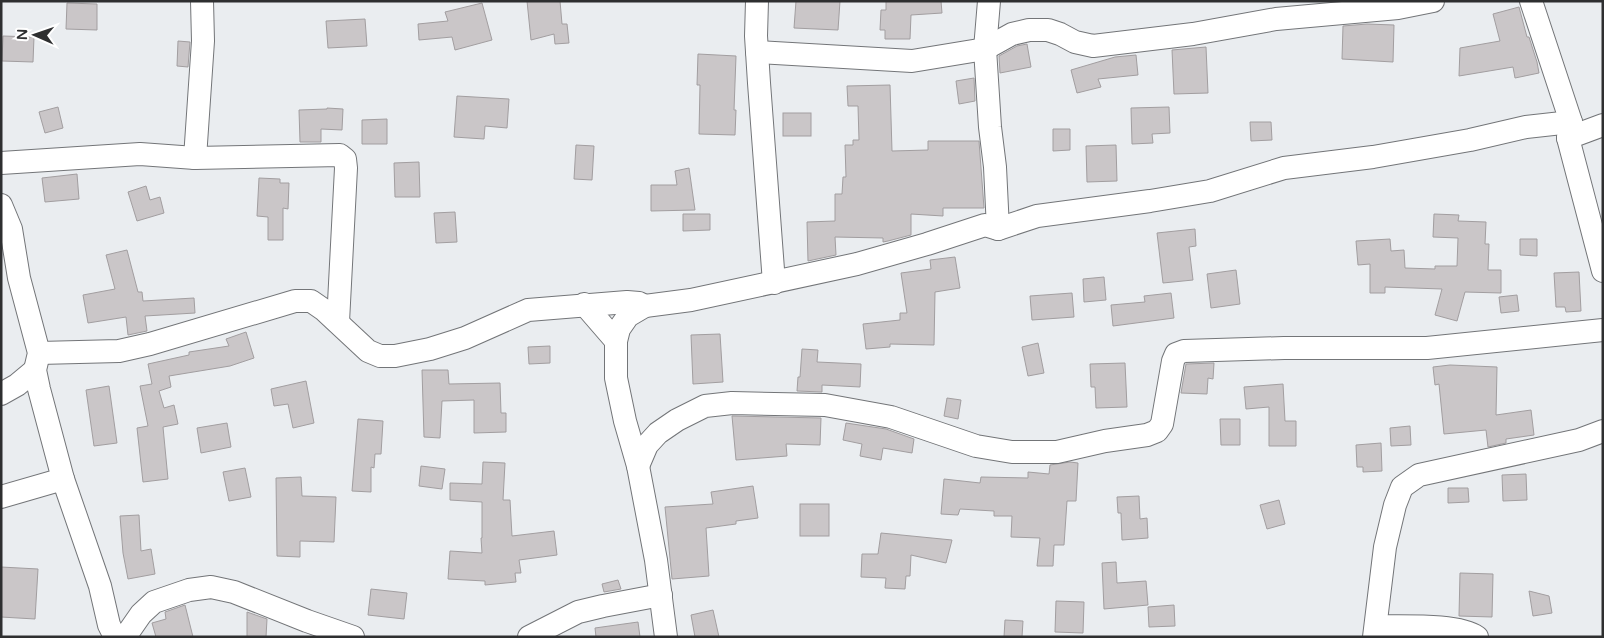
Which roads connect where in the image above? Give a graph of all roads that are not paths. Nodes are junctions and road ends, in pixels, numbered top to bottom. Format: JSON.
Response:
{"nodes":[{"id":1,"x":202,"y":1,"type":"edge"},
{"id":2,"x":757,"y":1,"type":"edge"},
{"id":3,"x":989,"y":1,"type":"edge"},
{"id":4,"x":1433,"y":1,"type":"edge"},
{"id":5,"x":1531,"y":1,"type":"edge"},
{"id":6,"x":985,"y":49,"type":"junction"},
{"id":7,"x":757,"y":52,"type":"junction"},
{"id":8,"x":1603,"y":125,"type":"edge"},
{"id":9,"x":1570,"y":130,"type":"junction"},
{"id":10,"x":195,"y":158,"type":"junction"},
{"id":11,"x":1,"y":163,"type":"edge"},
{"id":12,"x":1,"y":205,"type":"edge"},
{"id":13,"x":998,"y":229,"type":"junction"},
{"id":14,"x":1603,"y":271,"type":"edge"},
{"id":15,"x":10,"y":278,"type":"edge"},
{"id":16,"x":774,"y":283,"type":"junction"},
{"id":17,"x":584,"y":304,"type":"junction"},
{"id":18,"x":644,"y":306,"type":"junction"},
{"id":19,"x":338,"y":322,"type":"junction"},
{"id":20,"x":1603,"y":330,"type":"edge"},
{"id":21,"x":616,"y":341,"type":"junction"},
{"id":22,"x":37,"y":361,"type":"junction"},
{"id":23,"x":1,"y":394,"type":"edge"},
{"id":24,"x":1603,"y":431,"type":"edge"},
{"id":25,"x":638,"y":466,"type":"junction"},
{"id":26,"x":63,"y":479,"type":"junction"},
{"id":27,"x":1,"y":497,"type":"edge"},
{"id":28,"x":661,"y":595,"type":"junction"},
{"id":29,"x":1375,"y":632,"type":"edge"},
{"id":30,"x":115,"y":637,"type":"edge"},
{"id":31,"x":125,"y":637,"type":"edge"},
{"id":32,"x":353,"y":637,"type":"edge"},
{"id":33,"x":529,"y":637,"type":"edge"},
{"id":34,"x":666,"y":637,"type":"edge"},
{"id":35,"x":1476,"y":637,"type":"edge"}],
"edges":[{"from":1,"to":10,"type":"street"},
{"from":2,"to":7,"type":"street"},
{"from":3,"to":6,"type":"street"},
{"from":4,"to":6,"type":"street"},
{"from":5,"to":9,"type":"street"},
{"from":6,"to":7,"type":"street"},
{"from":6,"to":13,"type":"street"},
{"from":7,"to":16,"type":"street"},
{"from":8,"to":9,"type":"street"},
{"from":9,"to":13,"type":"street"},
{"from":9,"to":14,"type":"street"},
{"from":10,"to":11,"type":"street"},
{"from":10,"to":19,"type":"street"},
{"from":12,"to":15,"type":"street"},
{"from":13,"to":16,"type":"street"},
{"from":15,"to":22,"type":"street"},
{"from":16,"to":18,"type":"street"},
{"from":17,"to":18,"type":"street"},
{"from":17,"to":19,"type":"street"},
{"from":17,"to":21,"type":"street"},
{"from":18,"to":21,"type":"street"},
{"from":19,"to":22,"type":"street"},
{"from":20,"to":25,"type":"street"},
{"from":21,"to":25,"type":"street"},
{"from":22,"to":23,"type":"street"},
{"from":22,"to":26,"type":"street"},
{"from":24,"to":29,"type":"street"},
{"from":25,"to":28,"type":"street"},
{"from":26,"to":27,"type":"street"},
{"from":26,"to":30,"type":"street"},
{"from":28,"to":33,"type":"street"},
{"from":28,"to":34,"type":"street"},
{"from":29,"to":35,"type":"street"},
{"from":31,"to":32,"type":"street"}]}
